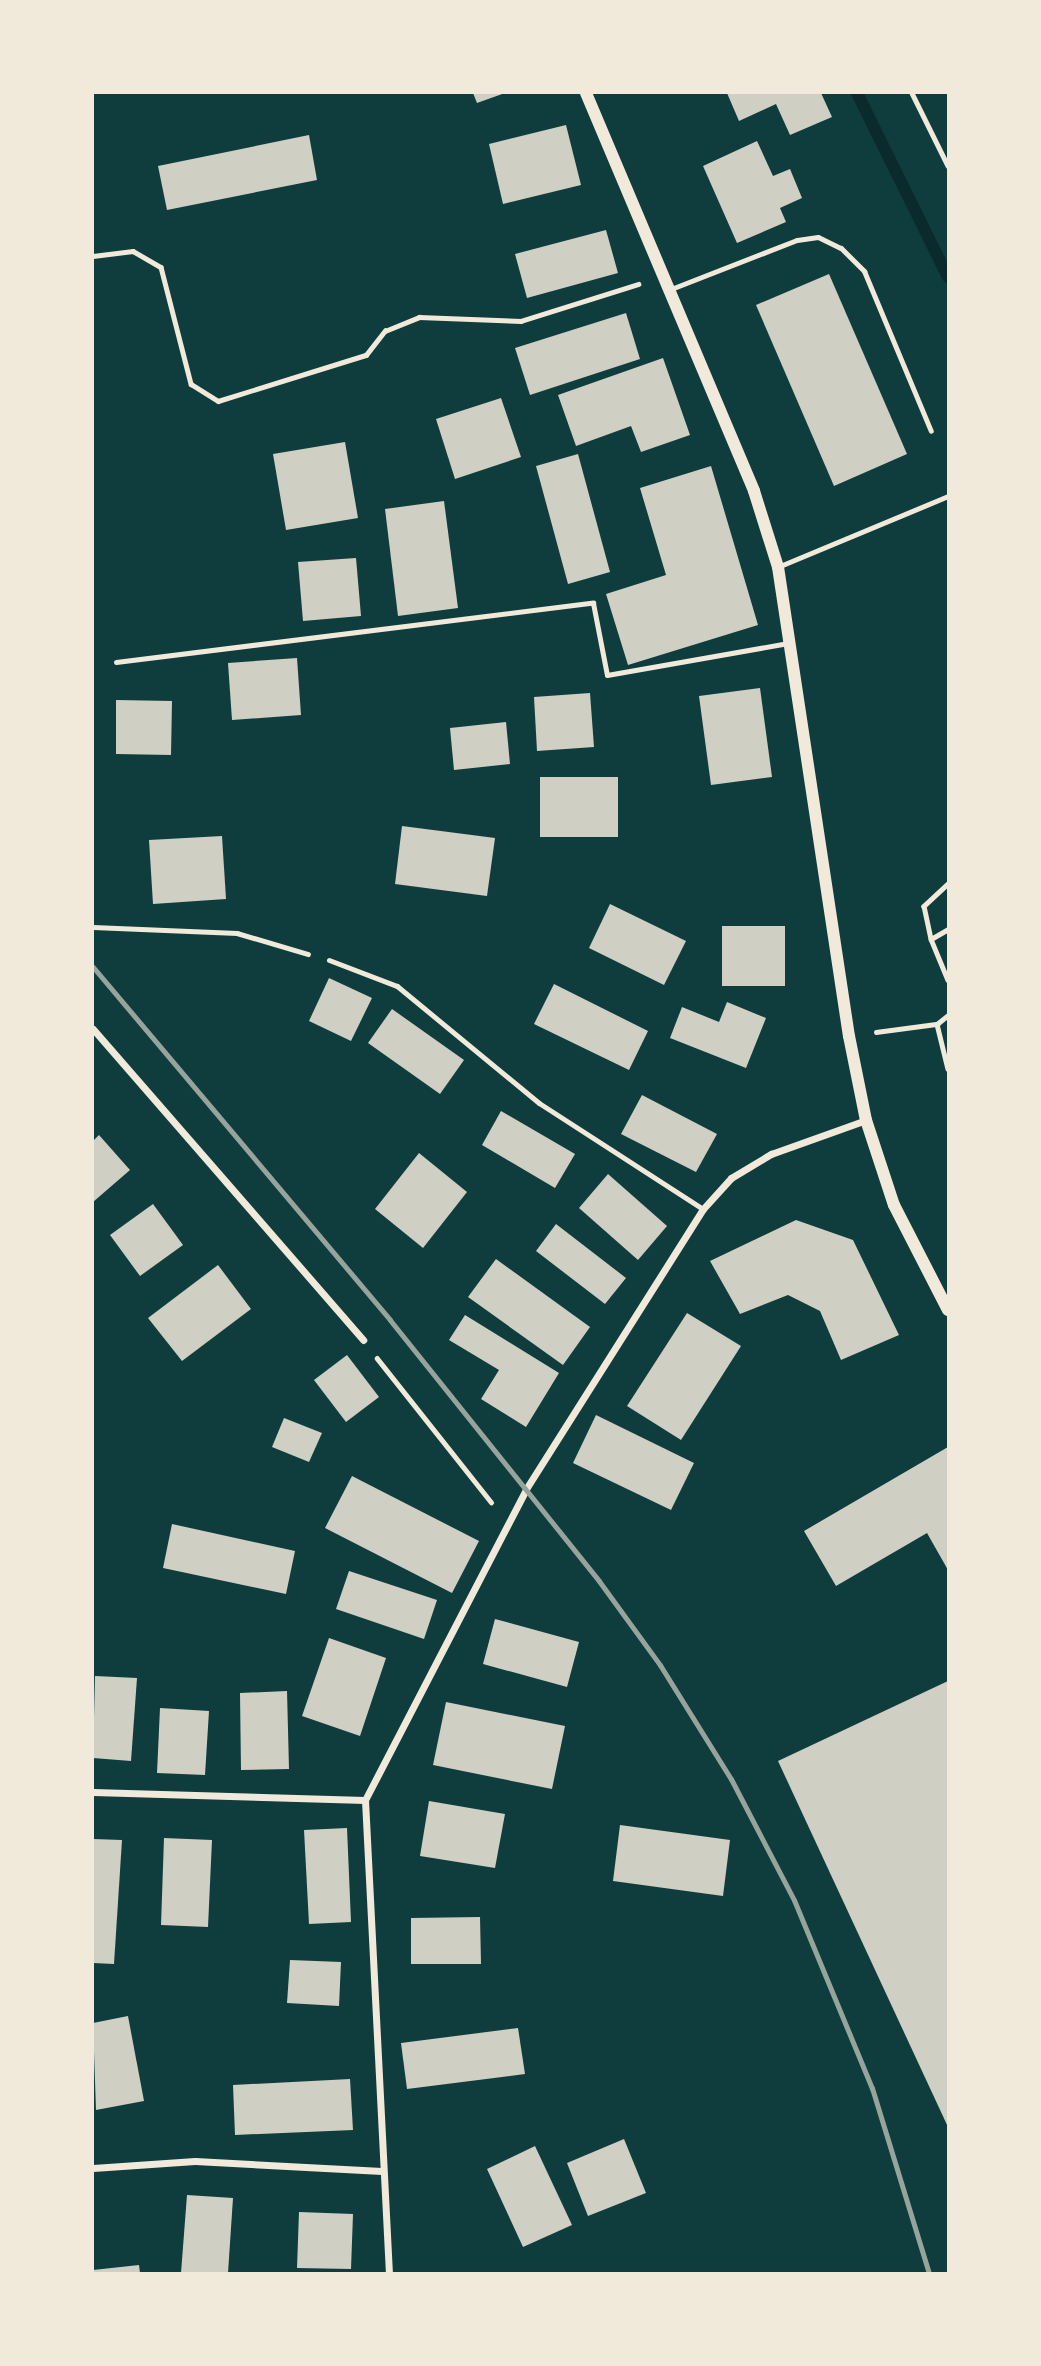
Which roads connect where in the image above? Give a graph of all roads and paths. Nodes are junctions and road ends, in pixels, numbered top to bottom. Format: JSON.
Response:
{"nodes":[{"id":1,"x":586,"y":93,"type":"edge"},
{"id":2,"x":912,"y":93,"type":"edge"},
{"id":3,"x":948,"y":166,"type":"edge"},
{"id":4,"x":93,"y":256,"type":"edge"},
{"id":5,"x":666,"y":276,"type":"junction"},
{"id":6,"x":671,"y":289,"type":"junction"},
{"id":7,"x":931,"y":430,"type":"dead end"},
{"id":8,"x":948,"y":496,"type":"edge"},
{"id":9,"x":778,"y":567,"type":"junction"},
{"id":10,"x":791,"y":642,"type":"junction"},
{"id":11,"x":117,"y":662,"type":"dead end"},
{"id":12,"x":948,"y":884,"type":"edge"},
{"id":13,"x":93,"y":927,"type":"edge"},
{"id":14,"x":948,"y":929,"type":"edge"},
{"id":15,"x":931,"y":939,"type":"junction"},
{"id":16,"x":329,"y":960,"type":"joint"},
{"id":17,"x":948,"y":980,"type":"edge"},
{"id":18,"x":948,"y":1015,"type":"edge"},
{"id":19,"x":937,"y":1024,"type":"junction"},
{"id":20,"x":93,"y":1028,"type":"edge"},
{"id":21,"x":849,"y":1036,"type":"junction"},
{"id":22,"x":948,"y":1069,"type":"edge"},
{"id":23,"x":866,"y":1120,"type":"junction"},
{"id":24,"x":703,"y":1209,"type":"junction"},
{"id":25,"x":948,"y":1310,"type":"edge"},
{"id":26,"x":363,"y":1340,"type":"joint"},
{"id":27,"x":507,"y":1522,"type":"junction"},
{"id":28,"x":93,"y":1791,"type":"edge"},
{"id":29,"x":365,"y":1800,"type":"junction"},
{"id":30,"x":93,"y":2168,"type":"edge"},
{"id":31,"x":382,"y":2171,"type":"junction"},
{"id":32,"x":389,"y":2273,"type":"edge"}],
"edges":[{"from":1,"to":5,"type":"street"},
{"from":2,"to":3,"type":"path"},
{"from":4,"to":5,"type":"path"},
{"from":5,"to":6,"type":"street"},
{"from":6,"to":7,"type":"lane"},
{"from":6,"to":9,"type":"street"},
{"from":8,"to":9,"type":"lane"},
{"from":9,"to":10,"type":"street"},
{"from":10,"to":11,"type":"lane"},
{"from":10,"to":21,"type":"street"},
{"from":12,"to":15,"type":"path"},
{"from":13,"to":16,"type":"path"},
{"from":14,"to":15,"type":"path"},
{"from":15,"to":17,"type":"path"},
{"from":16,"to":24,"type":"lane"},
{"from":18,"to":19,"type":"path"},
{"from":19,"to":21,"type":"path"},
{"from":19,"to":22,"type":"path"},
{"from":20,"to":26,"type":"street"},
{"from":21,"to":23,"type":"street"},
{"from":23,"to":24,"type":"street"},
{"from":23,"to":25,"type":"street"},
{"from":24,"to":27,"type":"street"},
{"from":26,"to":27,"type":"path"},
{"from":27,"to":29,"type":"street"},
{"from":28,"to":29,"type":"street"},
{"from":29,"to":31,"type":"street"},
{"from":30,"to":31,"type":"street"},
{"from":31,"to":32,"type":"street"}]}
